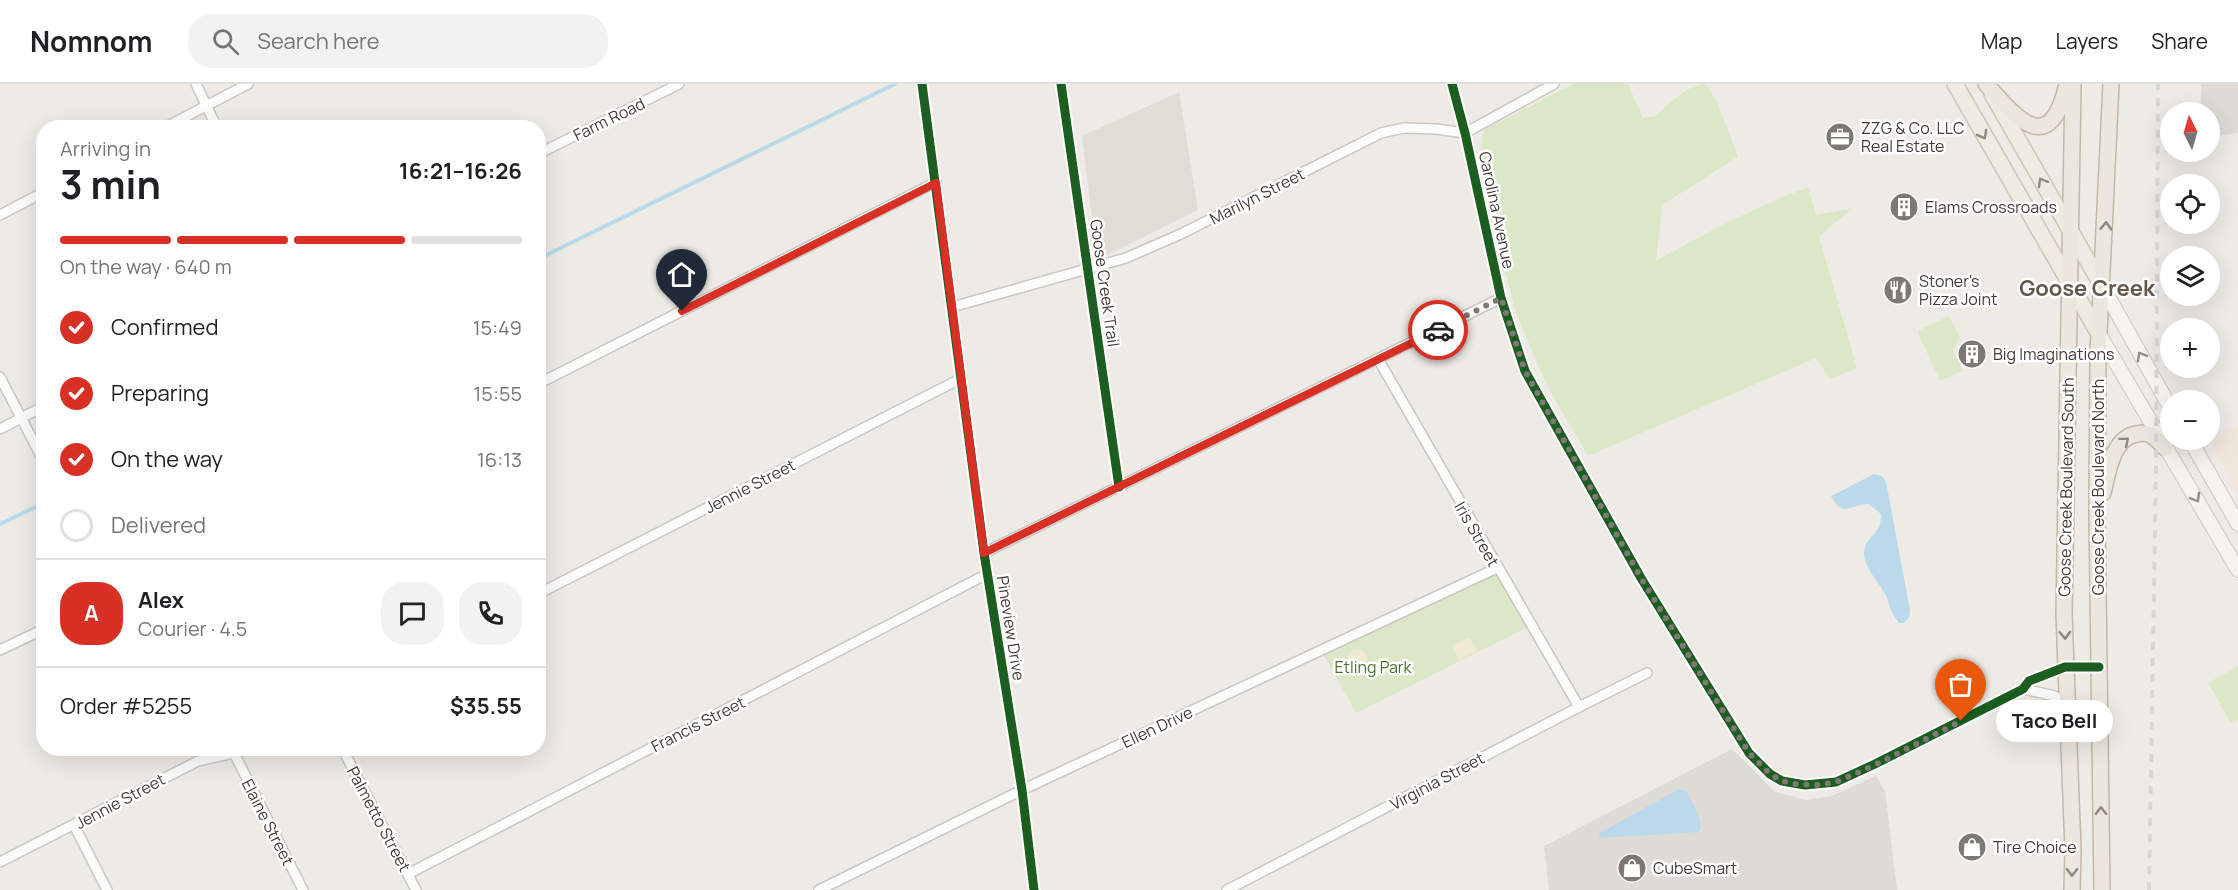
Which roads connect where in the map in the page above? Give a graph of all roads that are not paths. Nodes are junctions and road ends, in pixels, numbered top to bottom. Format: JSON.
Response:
{"nodes":[{"id":1,"x":196,"y":84,"type":"edge"},
{"id":2,"x":248,"y":84,"type":"edge"},
{"id":3,"x":679,"y":84,"type":"edge"},
{"id":4,"x":922,"y":84,"type":"edge"},
{"id":5,"x":1452,"y":84,"type":"edge"},
{"id":6,"x":1554,"y":84,"type":"edge"},
{"id":7,"x":1955,"y":84,"type":"edge"},
{"id":8,"x":1986,"y":84,"type":"edge"},
{"id":9,"x":2067,"y":84,"type":"edge"},
{"id":10,"x":2073,"y":84,"type":"edge"},
{"id":11,"x":2111,"y":84,"type":"edge"},
{"id":12,"x":207,"y":105,"type":"junction"},
{"id":13,"x":179,"y":120,"type":"edge"},
{"id":14,"x":214,"y":120,"type":"edge"},
{"id":15,"x":1465,"y":133,"type":"junction"},
{"id":16,"x":546,"y":150,"type":"edge"},
{"id":17,"x":936,"y":183,"type":"junction"},
{"id":18,"x":36,"y":196,"type":"edge"},
{"id":19,"x":0,"y":215,"type":"edge"},
{"id":20,"x":2070,"y":233,"type":"junction"},
{"id":21,"x":2070,"y":283,"type":"junction"},
{"id":22,"x":2101,"y":284,"type":"junction"},
{"id":23,"x":1501,"y":298,"type":"junction"},
{"id":24,"x":952,"y":307,"type":"junction"},
{"id":25,"x":2099,"y":334,"type":"junction"},
{"id":26,"x":1378,"y":359,"type":"junction"},
{"id":27,"x":0,"y":377,"type":"edge"},
{"id":28,"x":962,"y":378,"type":"junction"},
{"id":29,"x":546,"y":380,"type":"edge"},
{"id":30,"x":2160,"y":390,"type":"edge"},
{"id":31,"x":36,"y":410,"type":"edge"},
{"id":32,"x":20,"y":419,"type":"junction"},
{"id":33,"x":0,"y":429,"type":"edge"},
{"id":34,"x":2160,"y":438,"type":"edge"},
{"id":35,"x":2160,"y":443,"type":"edge"},
{"id":36,"x":36,"y":448,"type":"edge"},
{"id":37,"x":2166,"y":450,"type":"edge"},
{"id":38,"x":2196,"y":450,"type":"edge"},
{"id":39,"x":2097,"y":513,"type":"junction"},
{"id":40,"x":2238,"y":524,"type":"edge"},
{"id":41,"x":984,"y":553,"type":"junction"},
{"id":42,"x":1497,"y":568,"type":"junction"},
{"id":43,"x":2238,"y":570,"type":"edge"},
{"id":44,"x":987,"y":574,"type":"junction"},
{"id":45,"x":546,"y":590,"type":"edge"},
{"id":46,"x":36,"y":633,"type":"edge"},
{"id":47,"x":0,"y":650,"type":"edge"},
{"id":48,"x":2065,"y":667,"type":"junction"},
{"id":49,"x":2099,"y":667,"type":"junction"},
{"id":50,"x":1647,"y":673,"type":"dead end"},
{"id":51,"x":2023,"y":689,"type":"junction"},
{"id":52,"x":2066,"y":702,"type":"junction"},
{"id":53,"x":1579,"y":706,"type":"junction"},
{"id":54,"x":218,"y":756,"type":"edge"},
{"id":55,"x":240,"y":756,"type":"edge"},
{"id":56,"x":346,"y":756,"type":"edge"},
{"id":57,"x":1022,"y":790,"type":"junction"},
{"id":58,"x":74,"y":825,"type":"junction"},
{"id":59,"x":0,"y":862,"type":"edge"},
{"id":60,"x":408,"y":874,"type":"junction"},
{"id":61,"x":107,"y":890,"type":"edge"},
{"id":62,"x":303,"y":890,"type":"edge"},
{"id":63,"x":416,"y":890,"type":"edge"},
{"id":64,"x":819,"y":890,"type":"edge"},
{"id":65,"x":1034,"y":890,"type":"edge"},
{"id":66,"x":1227,"y":890,"type":"edge"},
{"id":67,"x":2072,"y":890,"type":"edge"},
{"id":68,"x":2102,"y":890,"type":"edge"}],
"edges":[{"from":1,"to":12,"type":"street"},
{"from":2,"to":12,"type":"street"},
{"from":3,"to":16,"type":"street","name":"Farm Road"},
{"from":4,"to":17,"type":"street","name":"Pineview Drive"},
{"from":5,"to":15,"type":"street","name":"Carolina Avenue"},
{"from":6,"to":15,"type":"street"},
{"from":7,"to":21,"type":"main road","one_way":true},
{"from":8,"to":9,"type":"highway"},
{"from":20,"to":8,"type":"main road","one_way":true},
{"from":10,"to":20,"type":"highway","name":"Goose Creek Boulevard South"},
{"from":22,"to":11,"type":"highway","name":"Goose Creek Boulevard North","one_way":true},
{"from":12,"to":13,"type":"street"},
{"from":12,"to":14,"type":"street"},
{"from":15,"to":23,"type":"street","name":"Carolina Avenue"},
{"from":15,"to":24,"type":"street","name":"Marilyn Street"},
{"from":17,"to":24,"type":"street","name":"Pineview Drive"},
{"from":17,"to":29,"type":"street"},
{"from":18,"to":19,"type":"street"},
{"from":20,"to":21,"type":"highway","name":"Goose Creek Boulevard South"},
{"from":20,"to":22,"type":"main road"},
{"from":21,"to":25,"type":"main road"},
{"from":21,"to":48,"type":"highway","name":"Goose Creek Boulevard South","one_way":true},
{"from":22,"to":25,"type":"highway","name":"Goose Creek Boulevard North"},
{"from":30,"to":22,"type":"main road","one_way":true},
{"from":23,"to":26,"type":"street"},
{"from":23,"to":51,"type":"street","name":"Carolina Avenue"},
{"from":24,"to":28,"type":"street","name":"Pineview Drive"},
{"from":25,"to":34,"type":"main road"},
{"from":25,"to":39,"type":"highway","name":"Goose Creek Boulevard North"},
{"from":26,"to":41,"type":"street"},
{"from":26,"to":42,"type":"street","name":"Iris Street"},
{"from":27,"to":32,"type":"street"},
{"from":28,"to":41,"type":"street","name":"Pineview Drive"},
{"from":28,"to":45,"type":"street","name":"Jennie Street"},
{"from":31,"to":32,"type":"street"},
{"from":32,"to":33,"type":"street"},
{"from":32,"to":36,"type":"street"},
{"from":39,"to":35,"type":"highway","one_way":true},
{"from":37,"to":43,"type":"main road","one_way":true},
{"from":38,"to":40,"type":"main road"},
{"from":39,"to":49,"type":"highway","name":"Goose Creek Boulevard North"},
{"from":41,"to":44,"type":"street","name":"Pineview Drive"},
{"from":42,"to":53,"type":"street","name":"Iris Street"},
{"from":42,"to":57,"type":"street","name":"Ellen Drive"},
{"from":44,"to":57,"type":"street","name":"Pineview Drive"},
{"from":44,"to":60,"type":"street","name":"Francis Street"},
{"from":46,"to":47,"type":"street"},
{"from":48,"to":49,"type":"street","name":"Carolina Avenue"},
{"from":48,"to":51,"type":"street","name":"Carolina Avenue"},
{"from":48,"to":52,"type":"highway","name":"Goose Creek Boulevard South"},
{"from":68,"to":49,"type":"highway","name":"Goose Creek Boulevard North","one_way":true},
{"from":50,"to":53,"type":"street","name":"Virginia Street"},
{"from":51,"to":52,"type":"street"},
{"from":52,"to":67,"type":"highway","name":"Goose Creek Boulevard South","one_way":true},
{"from":53,"to":66,"type":"street","name":"Virginia Street"},
{"from":54,"to":58,"type":"street","name":"Jennie Street"},
{"from":55,"to":62,"type":"street","name":"Elaine Street"},
{"from":56,"to":60,"type":"street","name":"Palmetto Street"},
{"from":57,"to":64,"type":"street","name":"Ellen Drive"},
{"from":57,"to":65,"type":"street","name":"Pineview Drive"},
{"from":58,"to":59,"type":"street","name":"Jennie Street"},
{"from":58,"to":61,"type":"street"},
{"from":60,"to":63,"type":"street","name":"Palmetto Street"}]}
